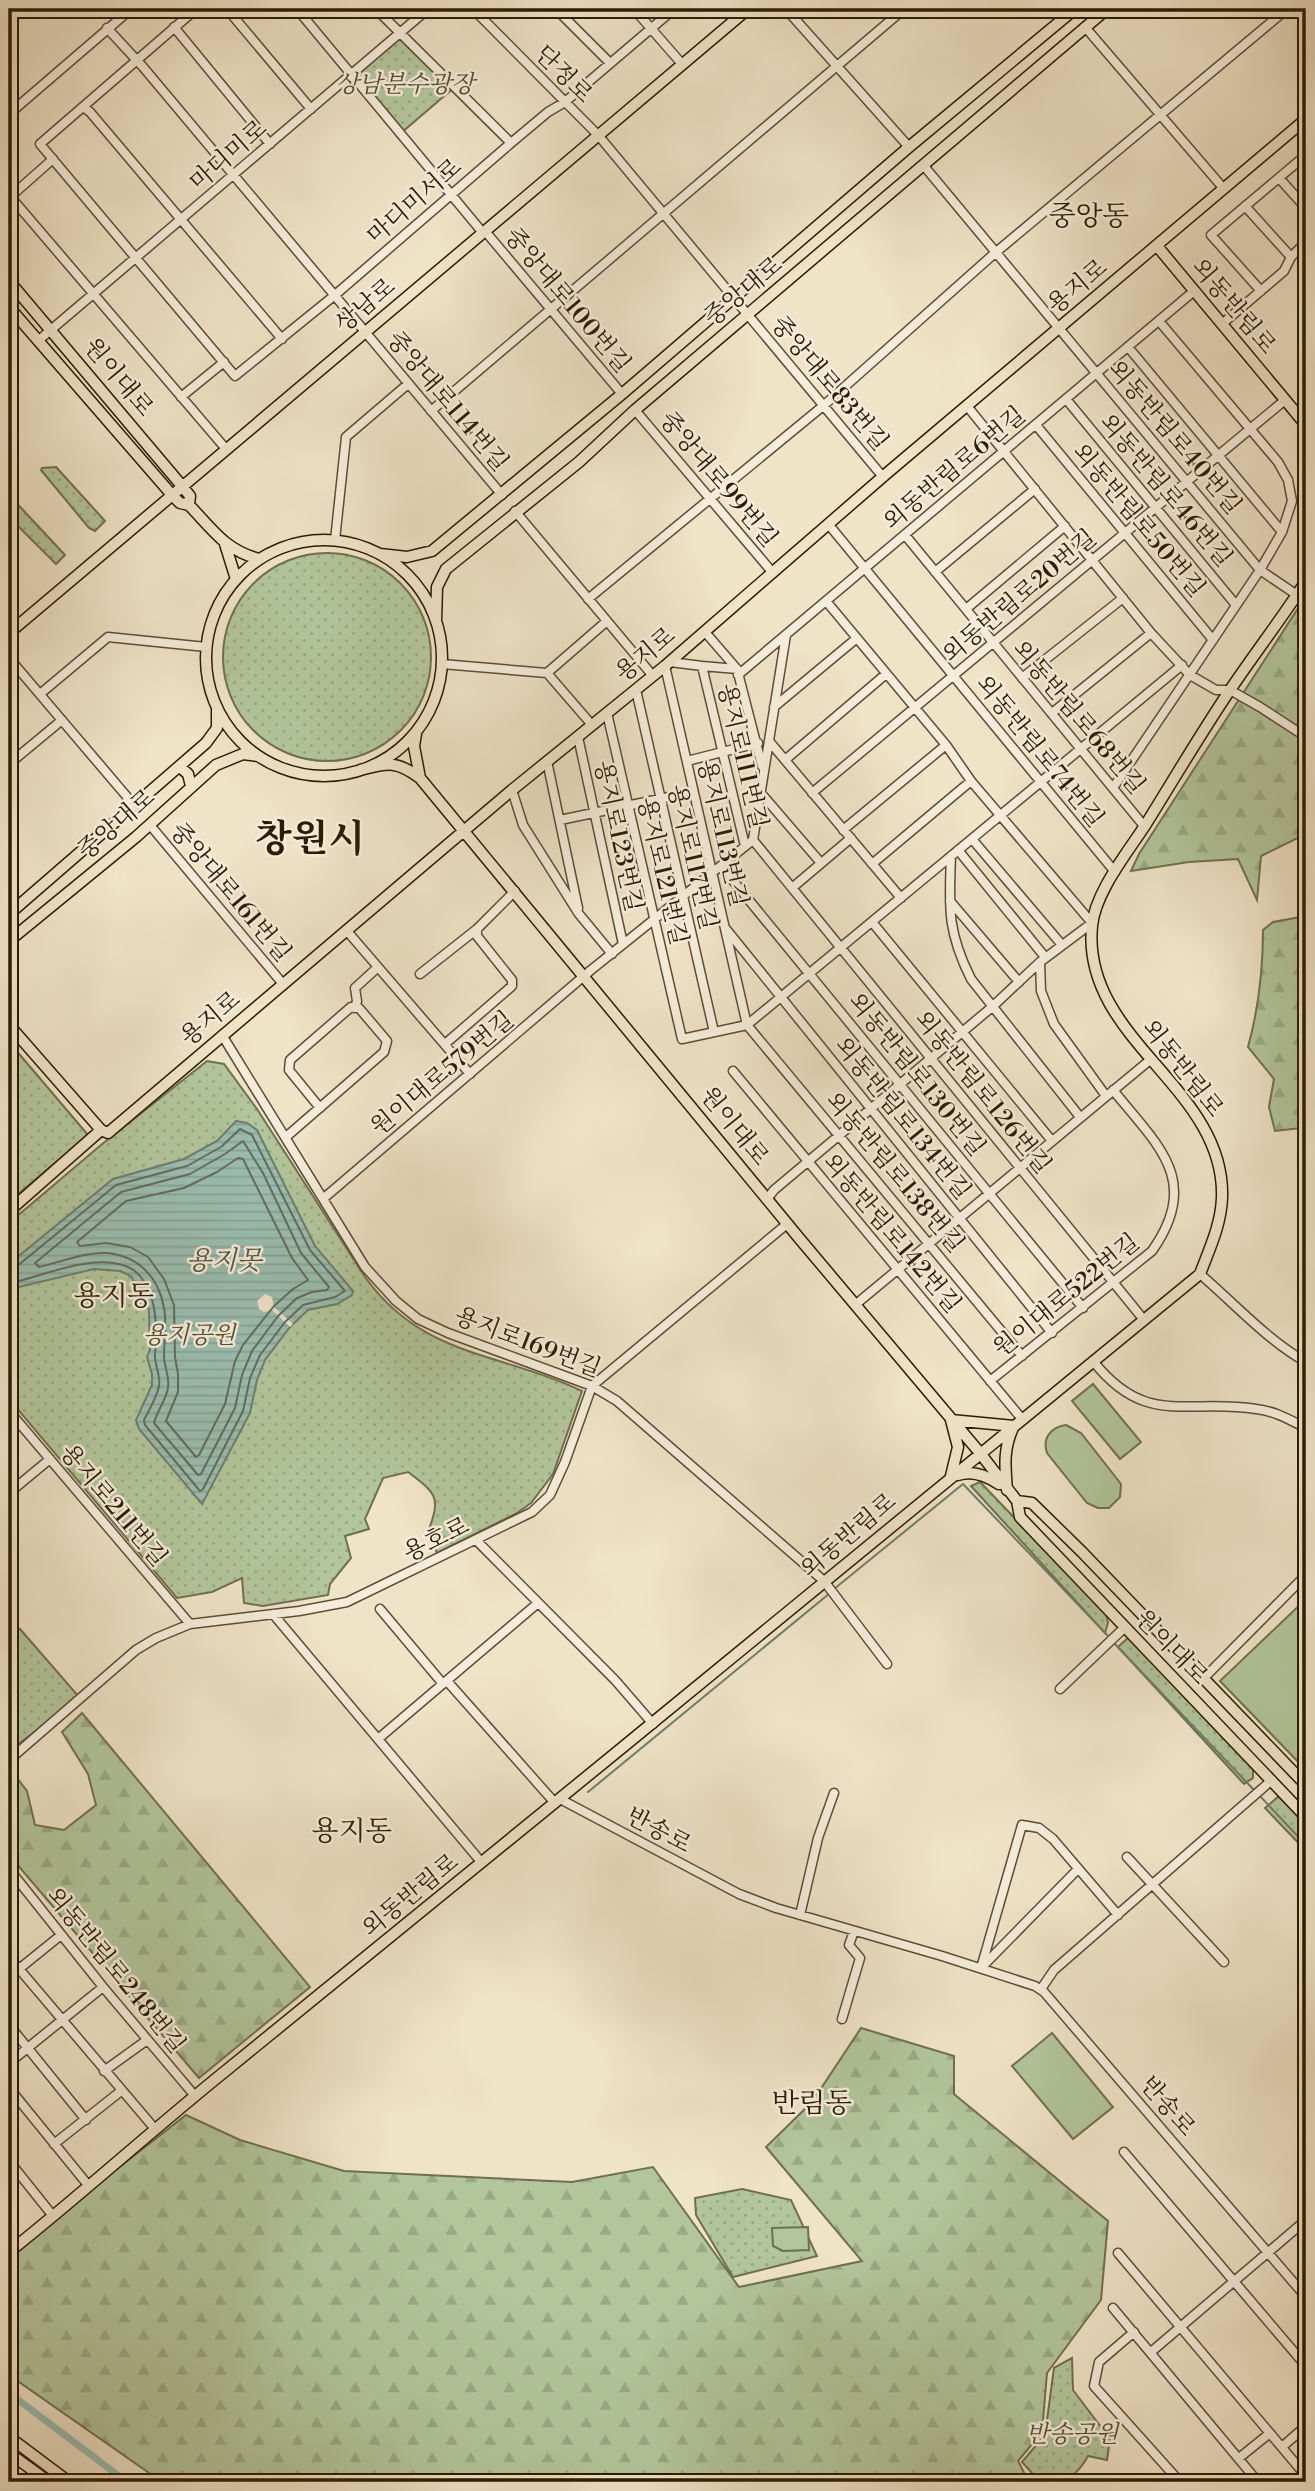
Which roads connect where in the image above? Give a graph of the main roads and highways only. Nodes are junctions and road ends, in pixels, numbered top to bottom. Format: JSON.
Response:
{"nodes":[{"id":1,"x":748,"y":9,"type":"edge"},
{"id":2,"x":1107,"y":9,"type":"edge"},
{"id":3,"x":1073,"y":10,"type":"edge"},
{"id":4,"x":1306,"y":119,"type":"edge"},
{"id":5,"x":1157,"y":246,"type":"junction"},
{"id":6,"x":9,"y":281,"type":"edge"},
{"id":7,"x":9,"y":307,"type":"edge"},
{"id":8,"x":1306,"y":425,"type":"edge"},
{"id":9,"x":182,"y":486,"type":"junction"},
{"id":10,"x":172,"y":495,"type":"junction"},
{"id":11,"x":189,"y":505,"type":"junction"},
{"id":12,"x":225,"y":543,"type":"junction"},
{"id":13,"x":380,"y":554,"type":"junction"},
{"id":14,"x":260,"y":559,"type":"junction"},
{"id":15,"x":236,"y":579,"type":"junction"},
{"id":16,"x":1306,"y":581,"type":"edge"},
{"id":17,"x":436,"y":621,"type":"junction"},
{"id":18,"x":9,"y":633,"type":"edge"},
{"id":19,"x":217,"y":709,"type":"junction"},
{"id":20,"x":416,"y":732,"type":"junction"},
{"id":21,"x":258,"y":756,"type":"junction"},
{"id":22,"x":180,"y":767,"type":"junction"},
{"id":23,"x":360,"y":770,"type":"junction"},
{"id":24,"x":420,"y":778,"type":"junction"},
{"id":25,"x":191,"y":786,"type":"junction"},
{"id":26,"x":465,"y":831,"type":"junction"},
{"id":27,"x":9,"y":914,"type":"edge"},
{"id":28,"x":9,"y":942,"type":"edge"},
{"id":29,"x":9,"y":1026,"type":"edge"},
{"id":30,"x":101,"y":1130,"type":"junction"},
{"id":31,"x":9,"y":1212,"type":"edge"},
{"id":32,"x":951,"y":1420,"type":"junction"},
{"id":33,"x":1018,"y":1422,"type":"junction"},
{"id":34,"x":980,"y":1453,"type":"junction"},
{"id":35,"x":951,"y":1477,"type":"junction"},
{"id":36,"x":1007,"y":1490,"type":"junction"},
{"id":37,"x":1017,"y":1501,"type":"junction"},
{"id":38,"x":1306,"y":1785,"type":"edge"},
{"id":39,"x":1306,"y":1818,"type":"edge"},
{"id":40,"x":9,"y":2252,"type":"edge"},
{"id":41,"x":9,"y":2437,"type":"edge"},
{"id":42,"x":9,"y":2452,"type":"edge"},
{"id":43,"x":44,"y":2481,"type":"edge"},
{"id":44,"x":69,"y":2482,"type":"edge"}],
"edges":[{"from":1,"to":9,"type":"main road","name":"상남로"},
{"from":2,"to":17,"type":"main road","name":"중앙대로"},
{"from":3,"to":13,"type":"main road","name":"중앙대로"},
{"from":4,"to":5,"type":"main road","name":"용지로"},
{"from":5,"to":8,"type":"main road","name":"외동반림로"},
{"from":5,"to":26,"type":"main road","name":"용지로"},
{"from":6,"to":9,"type":"main road","name":"원이대로"},
{"from":7,"to":10,"type":"main road","name":"원이대로"},
{"from":9,"to":10,"type":"main road","name":"상남로"},
{"from":9,"to":11,"type":"main road","name":"원이대로"},
{"from":10,"to":11,"type":"main road","name":"원이대로"},
{"from":10,"to":18,"type":"main road","name":"상남로"},
{"from":11,"to":12,"type":"main road","name":"원이대로"},
{"from":12,"to":14,"type":"main road","name":"원이대로"},
{"from":12,"to":15,"type":"main road","name":"원이대로"},
{"from":13,"to":14,"type":"main road"},
{"from":13,"to":17,"type":"main road"},
{"from":14,"to":15,"type":"main road"},
{"from":15,"to":19,"type":"main road"},
{"from":16,"to":33,"type":"main road","name":"외동반림로"},
{"from":17,"to":20,"type":"main road"},
{"from":19,"to":21,"type":"main road"},
{"from":19,"to":22,"type":"main road","name":"중앙대로"},
{"from":20,"to":23,"type":"main road"},
{"from":20,"to":24,"type":"main road"},
{"from":21,"to":23,"type":"main road"},
{"from":21,"to":25,"type":"main road","name":"중앙대로"},
{"from":22,"to":25,"type":"main road"},
{"from":22,"to":27,"type":"main road","name":"중앙대로"},
{"from":23,"to":24,"type":"main road","name":"원이대로"},
{"from":24,"to":26,"type":"main road","name":"원이대로"},
{"from":25,"to":28,"type":"main road","name":"중앙대로"},
{"from":26,"to":30,"type":"main road","name":"용지로"},
{"from":26,"to":32,"type":"main road","name":"원이대로"},
{"from":29,"to":30,"type":"main road"},
{"from":30,"to":31,"type":"main road","name":"용지로"},
{"from":32,"to":33,"type":"main road"},
{"from":32,"to":34,"type":"main road","name":"원이대로"},
{"from":32,"to":35,"type":"main road"},
{"from":33,"to":34,"type":"main road","name":"외동반림로"},
{"from":33,"to":36,"type":"main road"},
{"from":34,"to":35,"type":"main road","name":"외동반림로"},
{"from":34,"to":36,"type":"main road","name":"원이대로"},
{"from":35,"to":36,"type":"main road"},
{"from":35,"to":40,"type":"main road","name":"외동반림로"},
{"from":36,"to":37,"type":"main road","name":"원이대로"},
{"from":37,"to":38,"type":"main road","name":"원이대로"},
{"from":37,"to":39,"type":"main road","name":"원이대로"},
{"from":41,"to":44,"type":"main road"},
{"from":42,"to":43,"type":"main road"}]}
